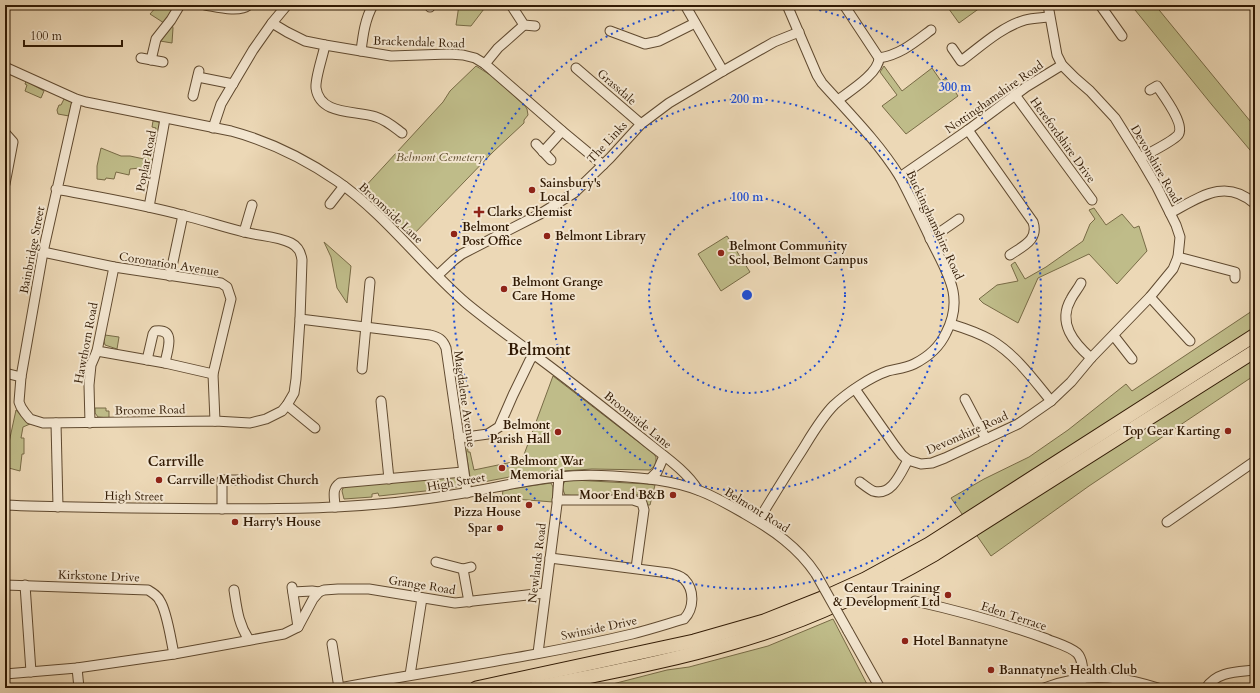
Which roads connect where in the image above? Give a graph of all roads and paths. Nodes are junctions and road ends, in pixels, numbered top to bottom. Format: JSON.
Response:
{"nodes":[{"id":1,"x":180,"y":5,"type":"edge"},
{"id":2,"x":205,"y":5,"type":"edge"},
{"id":3,"x":249,"y":5,"type":"edge"},
{"id":4,"x":287,"y":5,"type":"edge"},
{"id":5,"x":372,"y":5,"type":"edge"},
{"id":6,"x":511,"y":5,"type":"edge"},
{"id":7,"x":685,"y":5,"type":"edge"},
{"id":8,"x":787,"y":5,"type":"edge"},
{"id":9,"x":844,"y":5,"type":"edge"},
{"id":10,"x":1048,"y":5,"type":"edge"},
{"id":11,"x":1100,"y":5,"type":"edge"},
{"id":12,"x":1049,"y":17,"type":"junction"},
{"id":13,"x":272,"y":23,"type":"junction"},
{"id":14,"x":695,"y":23,"type":"junction"},
{"id":15,"x":524,"y":25,"type":"junction"},
{"id":16,"x":535,"y":26,"type":"dead end"},
{"id":17,"x":931,"y":30,"type":"dead end"},
{"id":18,"x":610,"y":31,"type":"dead end"},
{"id":19,"x":799,"y":32,"type":"junction"},
{"id":20,"x":1122,"y":36,"type":"dead end"},
{"id":21,"x":325,"y":46,"type":"junction"},
{"id":22,"x":952,"y":48,"type":"dead end"},
{"id":23,"x":361,"y":52,"type":"junction"},
{"id":24,"x":141,"y":58,"type":"dead end"},
{"id":25,"x":879,"y":58,"type":"junction"},
{"id":26,"x":151,"y":60,"type":"junction"},
{"id":27,"x":163,"y":62,"type":"dead end"},
{"id":28,"x":485,"y":64,"type":"junction"},
{"id":29,"x":1062,"y":65,"type":"junction"},
{"id":30,"x":5,"y":67,"type":"edge"},
{"id":31,"x":576,"y":68,"type":"dead end"},
{"id":32,"x":723,"y":71,"type":"junction"},
{"id":33,"x":233,"y":84,"type":"junction"},
{"id":34,"x":1150,"y":90,"type":"dead end"},
{"id":35,"x":1015,"y":95,"type":"junction"},
{"id":36,"x":194,"y":96,"type":"dead end"},
{"id":37,"x":838,"y":100,"type":"junction"},
{"id":38,"x":76,"y":105,"type":"dead end"},
{"id":39,"x":165,"y":119,"type":"junction"},
{"id":40,"x":641,"y":124,"type":"junction"},
{"id":41,"x":212,"y":128,"type":"junction"},
{"id":42,"x":968,"y":130,"type":"junction"},
{"id":43,"x":562,"y":131,"type":"junction"},
{"id":44,"x":5,"y":133,"type":"edge"},
{"id":45,"x":402,"y":133,"type":"dead end"},
{"id":46,"x":536,"y":144,"type":"dead end"},
{"id":47,"x":543,"y":152,"type":"junction"},
{"id":48,"x":1140,"y":158,"type":"junction"},
{"id":49,"x":551,"y":160,"type":"dead end"},
{"id":50,"x":603,"y":165,"type":"junction"},
{"id":51,"x":900,"y":177,"type":"junction"},
{"id":52,"x":5,"y":184,"type":"edge"},
{"id":53,"x":344,"y":186,"type":"junction"},
{"id":54,"x":56,"y":189,"type":"junction"},
{"id":55,"x":1092,"y":200,"type":"dead end"},
{"id":56,"x":253,"y":204,"type":"dead end"},
{"id":57,"x":330,"y":204,"type":"dead end"},
{"id":58,"x":1255,"y":204,"type":"edge"},
{"id":59,"x":149,"y":207,"type":"junction"},
{"id":60,"x":1170,"y":213,"type":"junction"},
{"id":61,"x":183,"y":215,"type":"junction"},
{"id":62,"x":959,"y":219,"type":"dead end"},
{"id":63,"x":244,"y":232,"type":"junction"},
{"id":64,"x":930,"y":239,"type":"junction"},
{"id":65,"x":43,"y":252,"type":"junction"},
{"id":66,"x":1010,"y":256,"type":"dead end"},
{"id":67,"x":1178,"y":257,"type":"junction"},
{"id":68,"x":114,"y":268,"type":"junction"},
{"id":69,"x":438,"y":275,"type":"junction"},
{"id":70,"x":170,"y":276,"type":"junction"},
{"id":71,"x":1235,"y":278,"type":"dead end"},
{"id":72,"x":370,"y":282,"type":"dead end"},
{"id":73,"x":1081,"y":288,"type":"dead end"},
{"id":74,"x":1150,"y":297,"type":"junction"},
{"id":75,"x":300,"y":320,"type":"junction"},
{"id":76,"x":951,"y":324,"type":"junction"},
{"id":77,"x":366,"y":328,"type":"junction"},
{"id":78,"x":1255,"y":335,"type":"edge"},
{"id":79,"x":1114,"y":336,"type":"junction"},
{"id":80,"x":1190,"y":340,"type":"dead end"},
{"id":81,"x":97,"y":351,"type":"junction"},
{"id":82,"x":1255,"y":351,"type":"edge"},
{"id":83,"x":534,"y":355,"type":"junction"},
{"id":84,"x":1091,"y":358,"type":"junction"},
{"id":85,"x":147,"y":360,"type":"junction"},
{"id":86,"x":165,"y":363,"type":"junction"},
{"id":87,"x":1123,"y":365,"type":"dead end"},
{"id":88,"x":362,"y":368,"type":"dead end"},
{"id":89,"x":5,"y":373,"type":"edge"},
{"id":90,"x":213,"y":374,"type":"junction"},
{"id":91,"x":21,"y":377,"type":"junction"},
{"id":92,"x":855,"y":389,"type":"junction"},
{"id":93,"x":965,"y":399,"type":"dead end"},
{"id":94,"x":381,"y":401,"type":"dead end"},
{"id":95,"x":1051,"y":401,"type":"junction"},
{"id":96,"x":19,"y":402,"type":"joint"},
{"id":97,"x":287,"y":405,"type":"junction"},
{"id":98,"x":215,"y":421,"type":"junction"},
{"id":99,"x":56,"y":423,"type":"junction"},
{"id":100,"x":90,"y":423,"type":"junction"},
{"id":101,"x":315,"y":428,"type":"dead end"},
{"id":102,"x":459,"y":438,"type":"junction"},
{"id":103,"x":986,"y":439,"type":"junction"},
{"id":104,"x":664,"y":456,"type":"junction"},
{"id":105,"x":908,"y":460,"type":"junction"},
{"id":106,"x":1255,"y":461,"type":"edge"},
{"id":107,"x":464,"y":472,"type":"junction"},
{"id":108,"x":559,"y":476,"type":"junction"},
{"id":109,"x":389,"y":479,"type":"junction"},
{"id":110,"x":650,"y":479,"type":"junction"},
{"id":111,"x":243,"y":480,"type":"dead end"},
{"id":112,"x":860,"y":482,"type":"dead end"},
{"id":113,"x":698,"y":490,"type":"junction"},
{"id":114,"x":467,"y":493,"type":"junction"},
{"id":115,"x":557,"y":500,"type":"junction"},
{"id":116,"x":5,"y":505,"type":"edge"},
{"id":117,"x":58,"y":507,"type":"junction"},
{"id":118,"x":336,"y":507,"type":"junction"},
{"id":119,"x":222,"y":509,"type":"junction"},
{"id":120,"x":758,"y":521,"type":"junction"},
{"id":121,"x":1167,"y":522,"type":"dead end"},
{"id":122,"x":550,"y":558,"type":"junction"},
{"id":123,"x":436,"y":562,"type":"dead end"},
{"id":124,"x":636,"y":568,"type":"junction"},
{"id":125,"x":5,"y":585,"type":"edge"},
{"id":126,"x":25,"y":585,"type":"junction"},
{"id":127,"x":235,"y":589,"type":"dead end"},
{"id":128,"x":319,"y":592,"type":"junction"},
{"id":129,"x":545,"y":593,"type":"junction"},
{"id":130,"x":422,"y":598,"type":"junction"},
{"id":131,"x":915,"y":601,"type":"dead end"},
{"id":132,"x":469,"y":602,"type":"junction"},
{"id":133,"x":298,"y":627,"type":"junction"},
{"id":134,"x":249,"y":640,"type":"junction"},
{"id":135,"x":332,"y":644,"type":"dead end"},
{"id":136,"x":174,"y":654,"type":"junction"},
{"id":137,"x":538,"y":654,"type":"junction"},
{"id":138,"x":77,"y":668,"type":"junction"},
{"id":139,"x":1255,"y":670,"type":"edge"},
{"id":140,"x":31,"y":672,"type":"junction"},
{"id":141,"x":5,"y":674,"type":"edge"},
{"id":142,"x":410,"y":675,"type":"junction"},
{"id":143,"x":1083,"y":679,"type":"junction"},
{"id":144,"x":79,"y":688,"type":"edge"},
{"id":145,"x":339,"y":688,"type":"edge"},
{"id":146,"x":476,"y":688,"type":"edge"},
{"id":147,"x":534,"y":688,"type":"edge"},
{"id":148,"x":880,"y":688,"type":"edge"},
{"id":149,"x":1044,"y":688,"type":"edge"},
{"id":150,"x":1158,"y":688,"type":"edge"},
{"id":151,"x":1206,"y":688,"type":"edge"}],
"edges":[{"from":1,"to":26,"type":"street"},
{"from":2,"to":3,"type":"street"},
{"from":4,"to":13,"type":"street"},
{"from":5,"to":23,"type":"street"},
{"from":6,"to":15,"type":"street"},
{"from":7,"to":14,"type":"street"},
{"from":8,"to":19,"type":"street","name":"Buckinghamshire Road"},
{"from":9,"to":25,"type":"street"},
{"from":10,"to":12,"type":"street","name":"Devonshire Road"},
{"from":11,"to":20,"type":"street"},
{"from":12,"to":22,"type":"street"},
{"from":12,"to":29,"type":"street","name":"Devonshire Road"},
{"from":13,"to":21,"type":"street","name":"Brackendale Road"},
{"from":13,"to":33,"type":"street"},
{"from":14,"to":18,"type":"street"},
{"from":14,"to":32,"type":"street"},
{"from":15,"to":16,"type":"street"},
{"from":15,"to":28,"type":"street"},
{"from":17,"to":25,"type":"street"},
{"from":19,"to":32,"type":"street","name":"The Links"},
{"from":19,"to":37,"type":"street","name":"Buckinghamshire Road"},
{"from":21,"to":23,"type":"street","name":"Brackendale Road"},
{"from":21,"to":45,"type":"street"},
{"from":23,"to":28,"type":"street","name":"Brackendale Road"},
{"from":24,"to":26,"type":"street"},
{"from":25,"to":37,"type":"street"},
{"from":26,"to":27,"type":"street"},
{"from":28,"to":43,"type":"street","name":"Brackendale Road"},
{"from":29,"to":35,"type":"street","name":"Nottinghamshire Road"},
{"from":29,"to":48,"type":"street","name":"Devonshire Road"},
{"from":30,"to":39,"type":"street","name":"Broomside Lane"},
{"from":31,"to":40,"type":"street","name":"Grassdale"},
{"from":32,"to":40,"type":"street","name":"The Links"},
{"from":33,"to":36,"type":"street"},
{"from":33,"to":41,"type":"street"},
{"from":34,"to":48,"type":"street"},
{"from":35,"to":42,"type":"street","name":"Nottinghamshire Road"},
{"from":35,"to":55,"type":"street","name":"Herefordshire Drive"},
{"from":37,"to":51,"type":"street","name":"Buckinghamshire Road"},
{"from":38,"to":54,"type":"street","name":"Bainbridge Street"},
{"from":39,"to":41,"type":"street","name":"Broomside Lane"},
{"from":39,"to":59,"type":"street","name":"Poplar Road"},
{"from":40,"to":50,"type":"street","name":"The Links"},
{"from":41,"to":53,"type":"street","name":"Broomside Lane"},
{"from":42,"to":51,"type":"street","name":"Nottinghamshire Road"},
{"from":42,"to":66,"type":"street"},
{"from":43,"to":47,"type":"street"},
{"from":43,"to":50,"type":"street","name":"Brackendale Road"},
{"from":44,"to":52,"type":"street"},
{"from":46,"to":47,"type":"street"},
{"from":47,"to":49,"type":"street"},
{"from":48,"to":60,"type":"street","name":"Devonshire Road"},
{"from":50,"to":69,"type":"street","name":"The Links"},
{"from":51,"to":64,"type":"street","name":"Buckinghamshire Road"},
{"from":53,"to":57,"type":"street"},
{"from":53,"to":69,"type":"street","name":"Broomside Lane"},
{"from":54,"to":59,"type":"street"},
{"from":54,"to":65,"type":"street","name":"Bainbridge Street"},
{"from":56,"to":63,"type":"street"},
{"from":58,"to":60,"type":"street"},
{"from":59,"to":61,"type":"street"},
{"from":60,"to":67,"type":"street","name":"Devonshire Road"},
{"from":61,"to":63,"type":"street"},
{"from":61,"to":70,"type":"street"},
{"from":62,"to":64,"type":"street"},
{"from":63,"to":75,"type":"street"},
{"from":64,"to":76,"type":"street","name":"Buckinghamshire Road"},
{"from":65,"to":68,"type":"street","name":"Coronation Avenue"},
{"from":65,"to":91,"type":"street","name":"Bainbridge Street"},
{"from":67,"to":71,"type":"street"},
{"from":67,"to":74,"type":"street","name":"Devonshire Road"},
{"from":68,"to":70,"type":"street","name":"Coronation Avenue"},
{"from":68,"to":81,"type":"street","name":"Hawthorn Road"},
{"from":69,"to":83,"type":"street","name":"Broomside Lane"},
{"from":70,"to":90,"type":"street","name":"Coronation Avenue"},
{"from":72,"to":77,"type":"street"},
{"from":73,"to":84,"type":"street"},
{"from":74,"to":79,"type":"street","name":"Devonshire Road"},
{"from":74,"to":80,"type":"street"},
{"from":75,"to":77,"type":"street","name":"Magdalene Avenue"},
{"from":75,"to":97,"type":"street"},
{"from":76,"to":92,"type":"street","name":"Buckinghamshire Road"},
{"from":76,"to":95,"type":"street"},
{"from":77,"to":88,"type":"street"},
{"from":77,"to":102,"type":"street","name":"Magdalene Avenue"},
{"from":78,"to":146,"type":"highway"},
{"from":79,"to":84,"type":"street","name":"Devonshire Road"},
{"from":79,"to":87,"type":"street"},
{"from":81,"to":85,"type":"street"},
{"from":81,"to":100,"type":"street","name":"Hawthorn Road"},
{"from":82,"to":147,"type":"highway"},
{"from":83,"to":102,"type":"street"},
{"from":83,"to":104,"type":"street","name":"Broomside Lane"},
{"from":84,"to":95,"type":"street","name":"Devonshire Road"},
{"from":85,"to":86,"type":"street"},
{"from":85,"to":86,"type":"street"},
{"from":86,"to":90,"type":"street"},
{"from":89,"to":91,"type":"street"},
{"from":90,"to":98,"type":"street","name":"Coronation Avenue"},
{"from":91,"to":96,"type":"street","name":"Bainbridge Street"},
{"from":92,"to":105,"type":"street"},
{"from":92,"to":120,"type":"street","name":"Buckinghamshire Road"},
{"from":93,"to":103,"type":"street"},
{"from":94,"to":109,"type":"street"},
{"from":95,"to":103,"type":"street","name":"Devonshire Road"},
{"from":96,"to":99,"type":"street","name":"Broome Road"},
{"from":97,"to":98,"type":"street","name":"Broome Road"},
{"from":97,"to":101,"type":"street"},
{"from":98,"to":100,"type":"street","name":"Broome Road"},
{"from":99,"to":100,"type":"street","name":"Broome Road"},
{"from":99,"to":117,"type":"street"},
{"from":102,"to":107,"type":"street","name":"Magdalene Avenue"},
{"from":103,"to":105,"type":"street","name":"Devonshire Road"},
{"from":104,"to":110,"type":"street"},
{"from":104,"to":113,"type":"street","name":"Broomside Lane"},
{"from":105,"to":112,"type":"street"},
{"from":106,"to":121,"type":"street"},
{"from":107,"to":109,"type":"street","name":"High Street"},
{"from":107,"to":114,"type":"street","name":"Magdalene Avenue"},
{"from":108,"to":110,"type":"street","name":"High Street"},
{"from":108,"to":114,"type":"street","name":"High Street"},
{"from":108,"to":115,"type":"street","name":"Newlands Road"},
{"from":109,"to":118,"type":"street","name":"High Street"},
{"from":110,"to":113,"type":"street","name":"High Street"},
{"from":111,"to":119,"type":"street"},
{"from":113,"to":120,"type":"street","name":"Belmont Road"},
{"from":114,"to":118,"type":"street","name":"High Street"},
{"from":115,"to":122,"type":"street","name":"Newlands Road"},
{"from":115,"to":124,"type":"street"},
{"from":116,"to":117,"type":"street","name":"High Street"},
{"from":117,"to":119,"type":"street","name":"High Street"},
{"from":118,"to":119,"type":"street","name":"High Street"},
{"from":120,"to":148,"type":"street","name":"Belmont Road","bridge":true},
{"from":122,"to":124,"type":"street","name":"Swinside Drive"},
{"from":122,"to":129,"type":"street","name":"Newlands Road"},
{"from":123,"to":132,"type":"street"},
{"from":124,"to":137,"type":"street","name":"Swinside Drive"},
{"from":125,"to":126,"type":"street","name":"Kirkstone Drive"},
{"from":126,"to":136,"type":"street","name":"Kirkstone Drive"},
{"from":126,"to":140,"type":"street"},
{"from":127,"to":134,"type":"street"},
{"from":128,"to":130,"type":"street","name":"Grange Road"},
{"from":128,"to":133,"type":"street"},
{"from":128,"to":133,"type":"street","name":"Grange Road"},
{"from":129,"to":132,"type":"street","name":"Grange Road"},
{"from":129,"to":137,"type":"street","name":"Newlands Road"},
{"from":130,"to":132,"type":"street","name":"Grange Road"},
{"from":130,"to":142,"type":"street"},
{"from":131,"to":143,"type":"street","name":"Eden Terrace"},
{"from":133,"to":134,"type":"street"},
{"from":134,"to":136,"type":"street"},
{"from":135,"to":145,"type":"street","name":"Swinside Drive"},
{"from":136,"to":138,"type":"street"},
{"from":137,"to":142,"type":"street","name":"Swinside Drive"},
{"from":138,"to":140,"type":"street"},
{"from":138,"to":144,"type":"street"},
{"from":139,"to":151,"type":"street"},
{"from":140,"to":141,"type":"street"},
{"from":142,"to":145,"type":"street","name":"Swinside Drive"},
{"from":143,"to":149,"type":"street"},
{"from":143,"to":150,"type":"street"}]}
